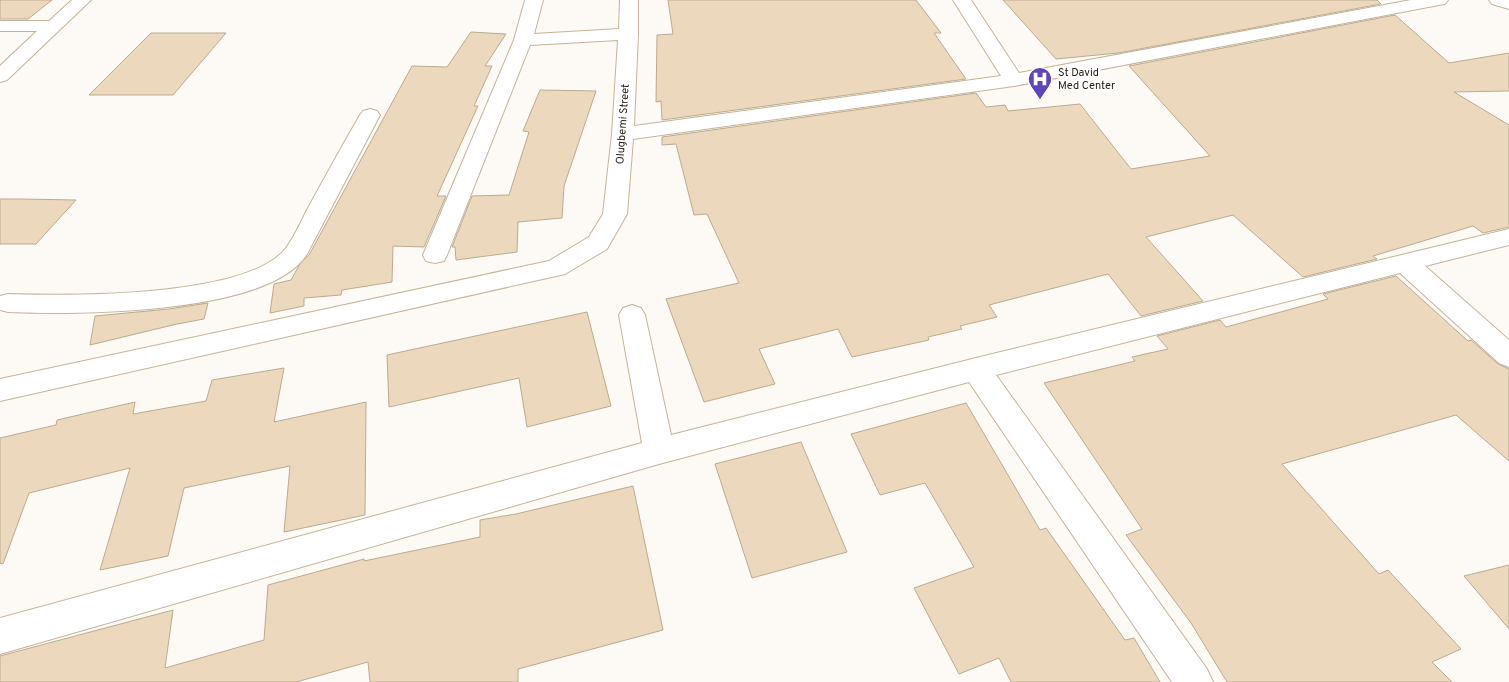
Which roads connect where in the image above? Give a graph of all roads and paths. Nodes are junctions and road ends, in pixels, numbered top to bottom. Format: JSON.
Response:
{"nodes":[{"id":1,"x":82,"y":0,"type":"edge"},
{"id":2,"x":534,"y":0,"type":"edge"},
{"id":3,"x":629,"y":0,"type":"edge"},
{"id":4,"x":962,"y":0,"type":"edge"},
{"id":5,"x":1439,"y":0,"type":"edge"},
{"id":6,"x":1498,"y":0,"type":"edge"},
{"id":7,"x":1509,"y":4,"type":"edge"},
{"id":8,"x":0,"y":26,"type":"edge"},
{"id":9,"x":54,"y":26,"type":"junction"},
{"id":10,"x":628,"y":34,"type":"junction"},
{"id":11,"x":523,"y":40,"type":"junction"},
{"id":12,"x":0,"y":76,"type":"edge"},
{"id":13,"x":1014,"y":80,"type":"junction"},
{"id":14,"x":370,"y":114,"type":"dead end"},
{"id":15,"x":623,"y":134,"type":"junction"},
{"id":16,"x":1509,"y":237,"type":"edge"},
{"id":17,"x":435,"y":255,"type":"dead end"},
{"id":18,"x":1404,"y":262,"type":"junction"},
{"id":19,"x":3,"y":307,"type":"edge"},
{"id":20,"x":632,"y":315,"type":"dead end"},
{"id":21,"x":1509,"y":356,"type":"edge"},
{"id":22,"x":976,"y":369,"type":"junction"},
{"id":23,"x":0,"y":390,"type":"edge"},
{"id":24,"x":659,"y":451,"type":"junction"},
{"id":25,"x":0,"y":636,"type":"edge"},
{"id":26,"x":1194,"y":682,"type":"edge"}],
"edges":[{"from":1,"to":9,"type":"street"},
{"from":2,"to":11,"type":"street"},
{"from":3,"to":10,"type":"street","name":"Olugbemi Street"},
{"from":4,"to":13,"type":"street"},
{"from":5,"to":13,"type":"street"},
{"from":6,"to":7,"type":"street"},
{"from":8,"to":9,"type":"street"},
{"from":9,"to":12,"type":"street"},
{"from":10,"to":11,"type":"street"},
{"from":10,"to":15,"type":"street","name":"Olugbemi Street"},
{"from":11,"to":17,"type":"street"},
{"from":13,"to":15,"type":"street"},
{"from":14,"to":19,"type":"street"},
{"from":15,"to":23,"type":"street","name":"Olugbemi Street"},
{"from":16,"to":18,"type":"street"},
{"from":18,"to":21,"type":"street"},
{"from":18,"to":22,"type":"street"},
{"from":20,"to":24,"type":"street"},
{"from":22,"to":24,"type":"street"},
{"from":22,"to":26,"type":"street"},
{"from":24,"to":25,"type":"street"}]}
